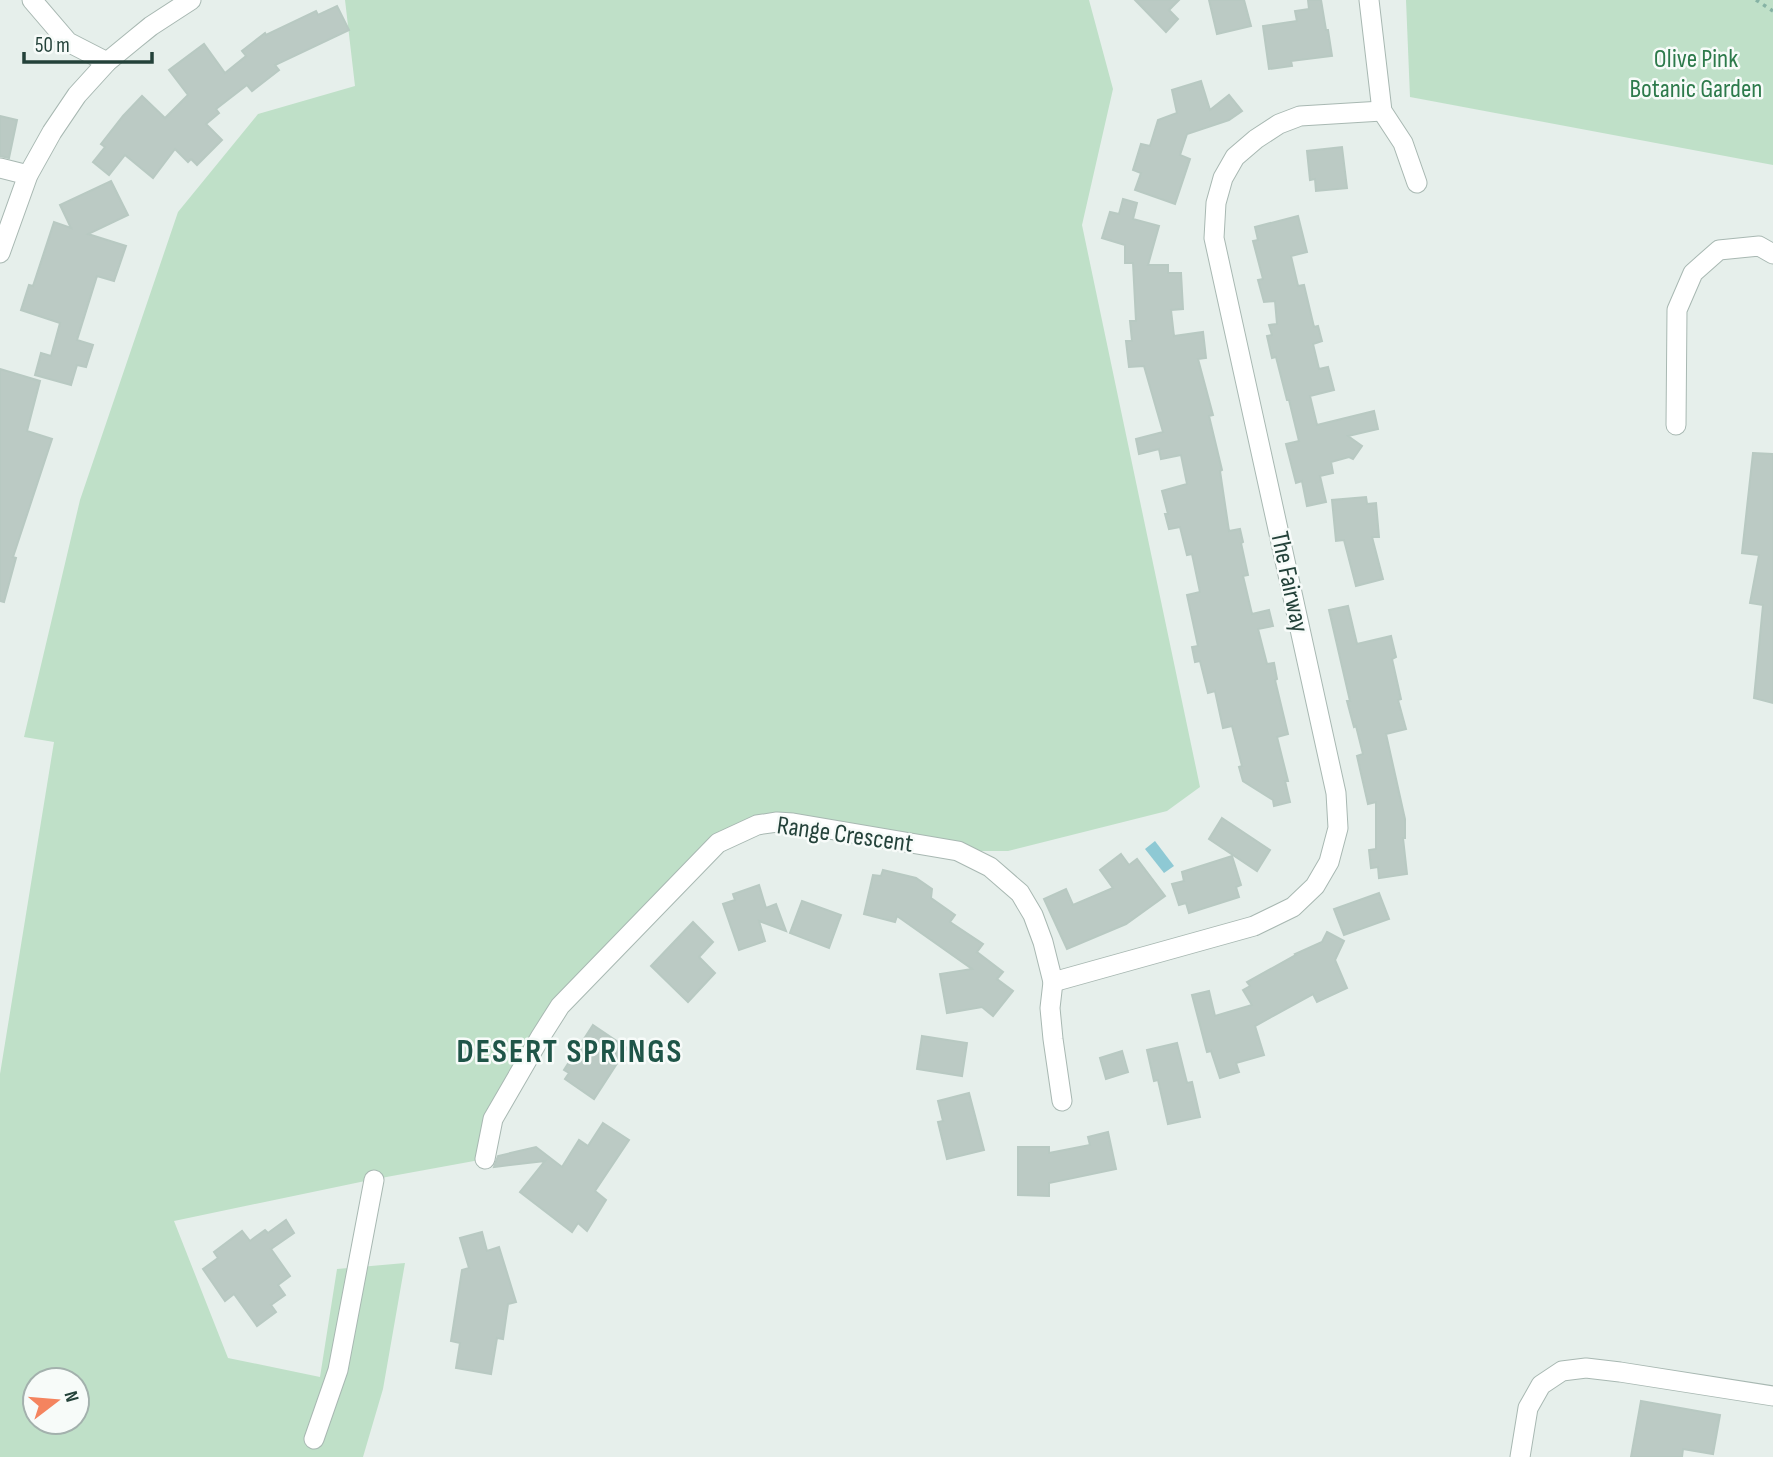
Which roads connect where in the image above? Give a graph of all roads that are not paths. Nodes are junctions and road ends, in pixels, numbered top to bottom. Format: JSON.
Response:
{"nodes":[{"id":1,"x":32,"y":0,"type":"edge"},
{"id":2,"x":191,"y":0,"type":"edge"},
{"id":3,"x":1369,"y":0,"type":"edge"},
{"id":4,"x":107,"y":62,"type":"junction"},
{"id":5,"x":1382,"y":111,"type":"junction"},
{"id":6,"x":0,"y":168,"type":"edge"},
{"id":7,"x":28,"y":175,"type":"junction"},
{"id":8,"x":1417,"y":183,"type":"dead end"},
{"id":9,"x":0,"y":253,"type":"edge"},
{"id":10,"x":1773,"y":254,"type":"edge"},
{"id":11,"x":1676,"y":425,"type":"dead end"},
{"id":12,"x":1053,"y":982,"type":"junction"},
{"id":13,"x":1062,"y":1101,"type":"dead end"},
{"id":14,"x":485,"y":1159,"type":"dead end"},
{"id":15,"x":374,"y":1180,"type":"dead end"},
{"id":16,"x":1773,"y":1396,"type":"edge"},
{"id":17,"x":314,"y":1439,"type":"dead end"},
{"id":18,"x":1520,"y":1457,"type":"edge"}],
"edges":[{"from":1,"to":4,"type":"street"},
{"from":2,"to":4,"type":"street"},
{"from":3,"to":5,"type":"street"},
{"from":4,"to":7,"type":"street"},
{"from":5,"to":8,"type":"street"},
{"from":5,"to":12,"type":"street","name":"The Fairway"},
{"from":6,"to":7,"type":"street"},
{"from":7,"to":9,"type":"street"},
{"from":10,"to":11,"type":"street"},
{"from":12,"to":13,"type":"street","name":"Range Crescent"},
{"from":12,"to":14,"type":"street","name":"Range Crescent"},
{"from":15,"to":17,"type":"street"},
{"from":16,"to":18,"type":"street"}]}
